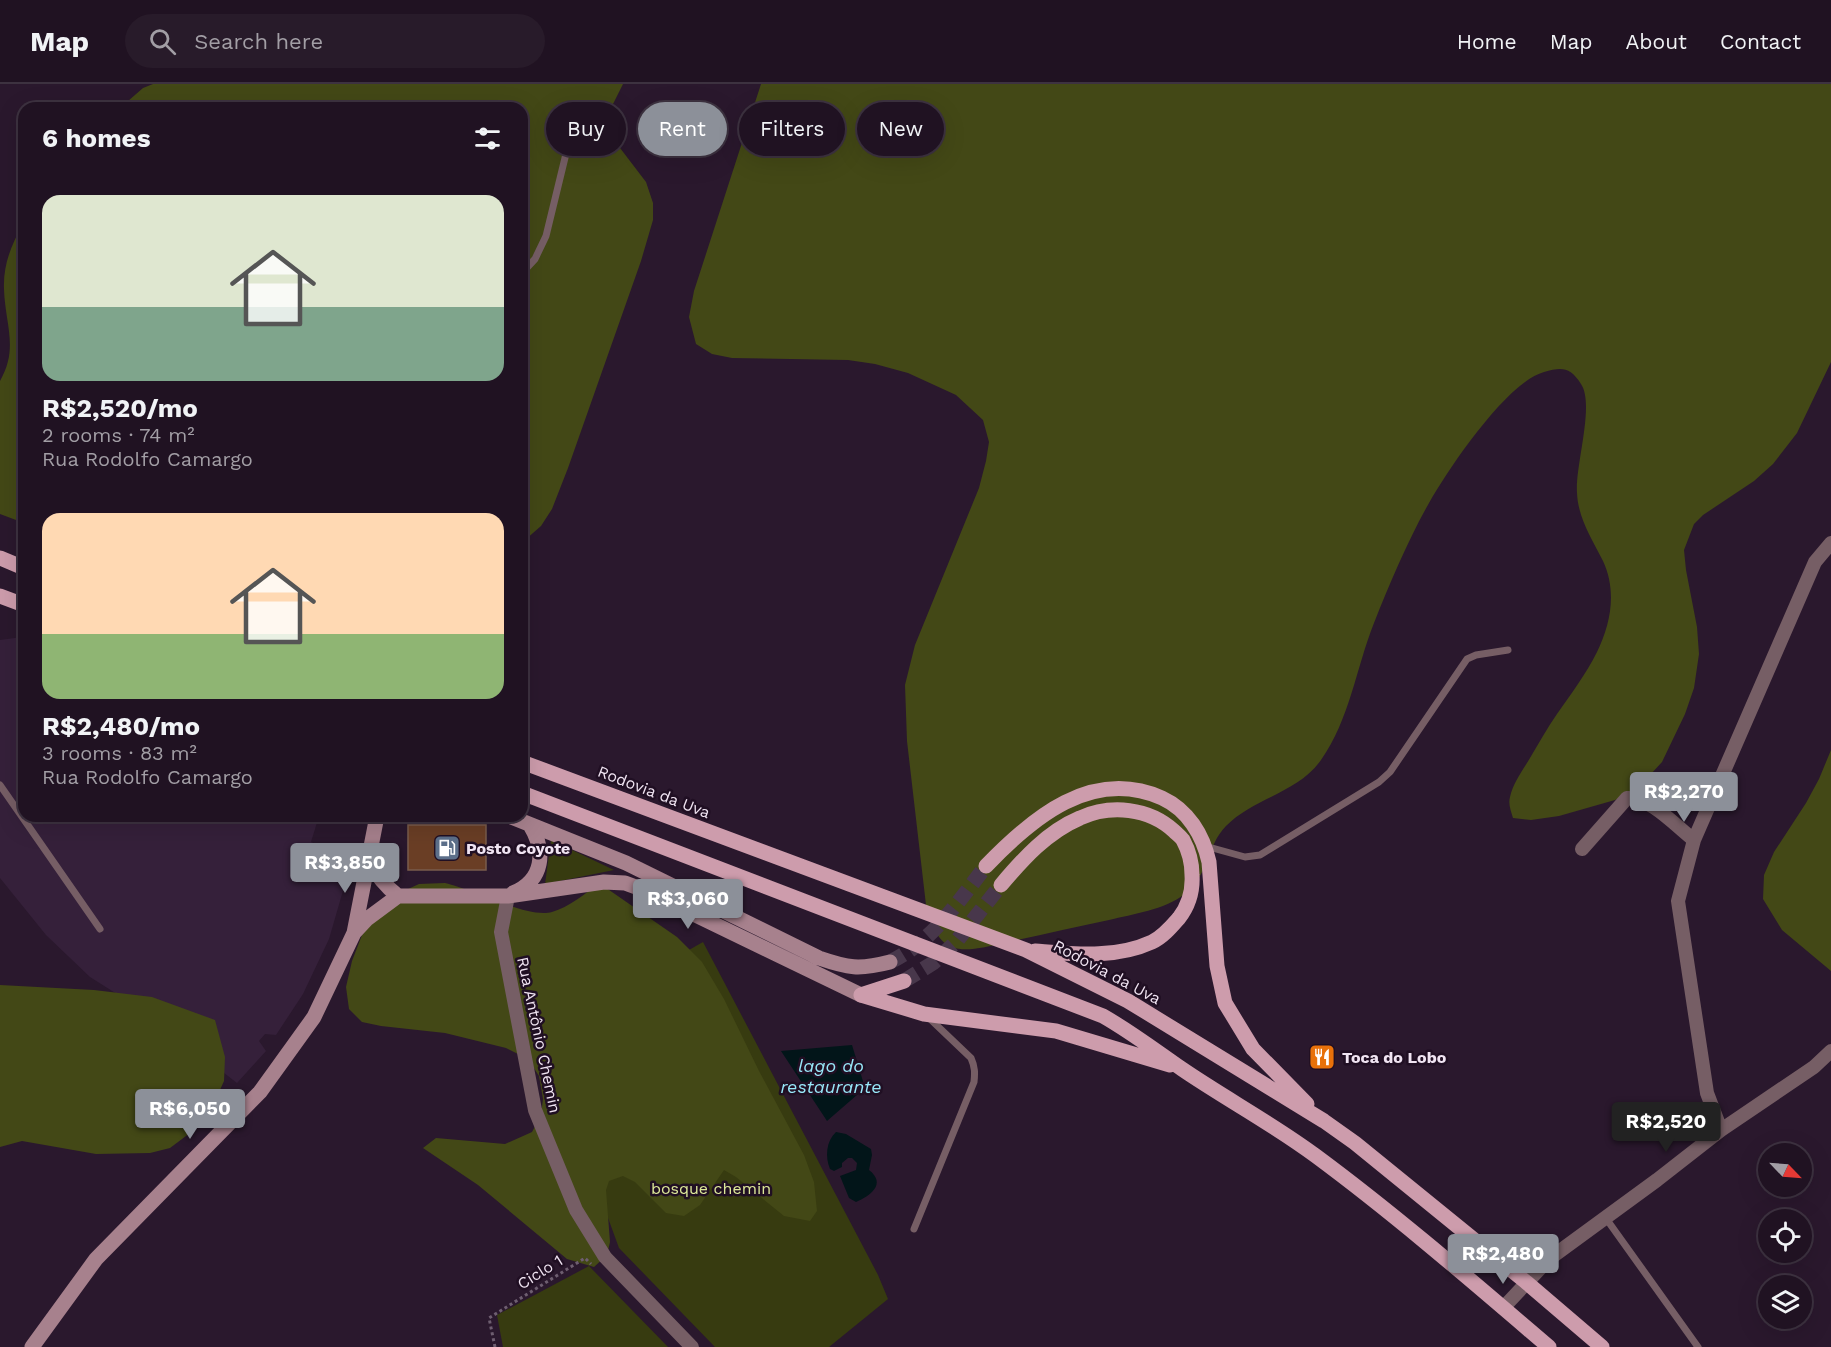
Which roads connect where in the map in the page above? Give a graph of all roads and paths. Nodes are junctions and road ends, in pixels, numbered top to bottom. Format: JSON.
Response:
{"nodes":[{"id":1,"x":565,"y":156,"type":"edge"},
{"id":2,"x":528,"y":267,"type":"edge"},
{"id":3,"x":1831,"y":543,"type":"edge"},
{"id":4,"x":0,"y":558,"type":"edge"},
{"id":5,"x":18,"y":566,"type":"edge"},
{"id":6,"x":0,"y":596,"type":"edge"},
{"id":7,"x":18,"y":603,"type":"edge"},
{"id":8,"x":1508,"y":650,"type":"dead end"},
{"id":9,"x":528,"y":764,"type":"edge"},
{"id":10,"x":0,"y":785,"type":"edge"},
{"id":11,"x":528,"y":795,"type":"edge"},
{"id":12,"x":18,"y":811,"type":"edge"},
{"id":13,"x":26,"y":822,"type":"edge"},
{"id":14,"x":376,"y":822,"type":"edge"},
{"id":15,"x":523,"y":822,"type":"edge"},
{"id":16,"x":530,"y":825,"type":"junction"},
{"id":17,"x":1694,"y":840,"type":"junction"},
{"id":18,"x":1205,"y":846,"type":"junction"},
{"id":19,"x":1582,"y":849,"type":"dead end"},
{"id":20,"x":369,"y":861,"type":"junction"},
{"id":21,"x":986,"y":866,"type":"tunnel mouth"},
{"id":22,"x":1001,"y":885,"type":"tunnel mouth"},
{"id":23,"x":398,"y":896,"type":"junction"},
{"id":24,"x":508,"y":896,"type":"junction"},
{"id":25,"x":100,"y":929,"type":"dead end"},
{"id":26,"x":354,"y":933,"type":"junction"},
{"id":27,"x":1026,"y":950,"type":"junction"},
{"id":28,"x":890,"y":962,"type":"tunnel mouth"},
{"id":29,"x":904,"y":981,"type":"tunnel mouth"},
{"id":30,"x":861,"y":995,"type":"junction"},
{"id":31,"x":924,"y":1014,"type":"junction"},
{"id":32,"x":1831,"y":1052,"type":"edge"},
{"id":33,"x":1183,"y":1069,"type":"junction"},
{"id":34,"x":1324,"y":1121,"type":"junction"},
{"id":35,"x":1721,"y":1130,"type":"junction"},
{"id":36,"x":1605,"y":1217,"type":"junction"},
{"id":37,"x":914,"y":1229,"type":"dead end"},
{"id":38,"x":592,"y":1266,"type":"dead end"},
{"id":39,"x":1526,"y":1282,"type":"junction"},
{"id":40,"x":1503,"y":1308,"type":"junction"},
{"id":41,"x":32,"y":1347,"type":"edge"},
{"id":42,"x":495,"y":1347,"type":"edge"},
{"id":43,"x":692,"y":1347,"type":"edge"},
{"id":44,"x":1549,"y":1347,"type":"edge"},
{"id":45,"x":1602,"y":1347,"type":"edge"},
{"id":46,"x":1698,"y":1347,"type":"edge"}],
"edges":[{"from":1,"to":2,"type":"lane"},
{"from":3,"to":17,"type":"street"},
{"from":4,"to":5,"type":"main road"},
{"from":6,"to":7,"type":"main road"},
{"from":8,"to":18,"type":"lane"},
{"from":9,"to":27,"type":"main road","name":"Rodovia da Uva"},
{"from":10,"to":12,"type":"lane"},
{"from":11,"to":33,"type":"main road"},
{"from":13,"to":25,"type":"lane"},
{"from":14,"to":20,"type":"street"},
{"from":15,"to":16,"type":"street"},
{"from":16,"to":24,"type":"street"},
{"from":16,"to":28,"type":"street"},
{"from":17,"to":19,"type":"street"},
{"from":17,"to":35,"type":"street"},
{"from":18,"to":21,"type":"main road"},
{"from":18,"to":34,"type":"main road"},
{"from":20,"to":23,"type":"street"},
{"from":20,"to":26,"type":"street"},
{"from":22,"to":27,"type":"main road"},
{"from":23,"to":24,"type":"street"},
{"from":23,"to":26,"type":"street"},
{"from":24,"to":30,"type":"street"},
{"from":24,"to":43,"type":"street","name":"Rua Antônio Chemin"},
{"from":26,"to":41,"type":"street"},
{"from":27,"to":34,"type":"main road","name":"Rodovia da Uva"},
{"from":29,"to":30,"type":"main road"},
{"from":30,"to":31,"type":"main road"},
{"from":31,"to":33,"type":"main road"},
{"from":31,"to":37,"type":"lane"},
{"from":32,"to":35,"type":"street"},
{"from":33,"to":40,"type":"main road"},
{"from":34,"to":39,"type":"main road","name":"Rodovia da Uva"},
{"from":35,"to":36,"type":"street"},
{"from":36,"to":39,"type":"street"},
{"from":36,"to":46,"type":"lane"},
{"from":38,"to":42,"type":"path","name":"Ciclo 1"},
{"from":39,"to":40,"type":"street"},
{"from":39,"to":45,"type":"main road","name":"Rodovia da Uva"},
{"from":40,"to":44,"type":"main road"}]}
